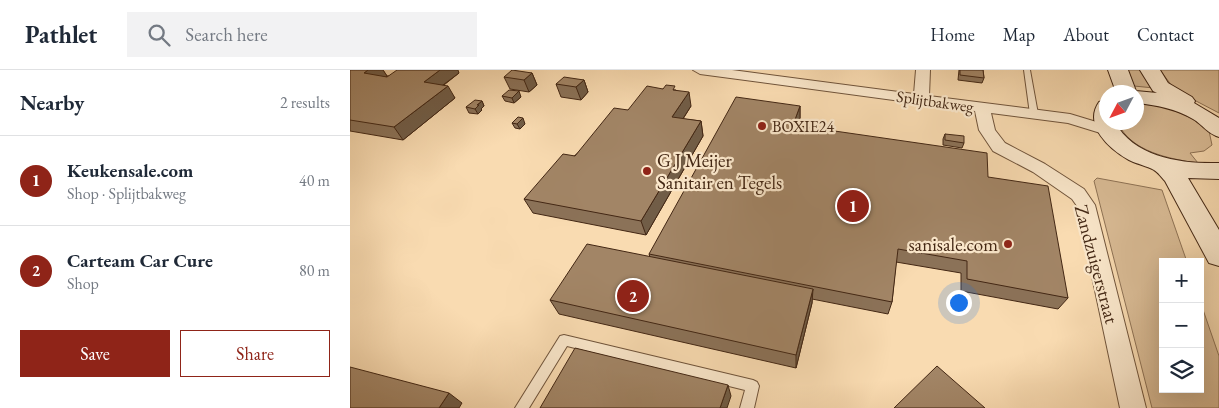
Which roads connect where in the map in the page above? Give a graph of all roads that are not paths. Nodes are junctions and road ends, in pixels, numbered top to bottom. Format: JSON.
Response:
{"nodes":[{"id":1,"x":700,"y":70,"type":"edge"},
{"id":2,"x":923,"y":70,"type":"edge"},
{"id":3,"x":1027,"y":70,"type":"edge"},
{"id":4,"x":1118,"y":70,"type":"edge"},
{"id":5,"x":1150,"y":70,"type":"edge"},
{"id":6,"x":802,"y":77,"type":"edge"},
{"id":7,"x":1123,"y":85,"type":"edge"},
{"id":8,"x":921,"y":98,"type":"junction"},
{"id":9,"x":1144,"y":98,"type":"edge"},
{"id":10,"x":982,"y":108,"type":"junction"},
{"id":11,"x":1034,"y":114,"type":"junction"},
{"id":12,"x":1099,"y":118,"type":"edge"},
{"id":13,"x":1218,"y":125,"type":"edge"},
{"id":14,"x":1112,"y":130,"type":"edge"},
{"id":15,"x":1164,"y":165,"type":"junction"},
{"id":16,"x":1217,"y":171,"type":"edge"},
{"id":17,"x":1219,"y":255,"type":"edge"},
{"id":18,"x":522,"y":408,"type":"edge"},
{"id":19,"x":747,"y":408,"type":"edge"},
{"id":20,"x":1133,"y":408,"type":"edge"}],
"edges":[{"from":1,"to":6,"type":"street","name":"Splijtbakweg"},
{"from":2,"to":8,"type":"street"},
{"from":3,"to":11,"type":"lane"},
{"from":4,"to":7,"type":"main road"},
{"from":5,"to":13,"type":"main road"},
{"from":6,"to":8,"type":"street","name":"Splijtbakweg"},
{"from":8,"to":10,"type":"street","name":"Splijtbakweg"},
{"from":9,"to":13,"type":"main road"},
{"from":10,"to":11,"type":"street","name":"Splijtbakweg"},
{"from":10,"to":20,"type":"street","name":"Zandzuigerstraat"},
{"from":11,"to":12,"type":"street","name":"Splijtbakweg"},
{"from":14,"to":15,"type":"main road"},
{"from":15,"to":16,"type":"main road"},
{"from":15,"to":17,"type":"main road"},
{"from":18,"to":19,"type":"lane"}]}
